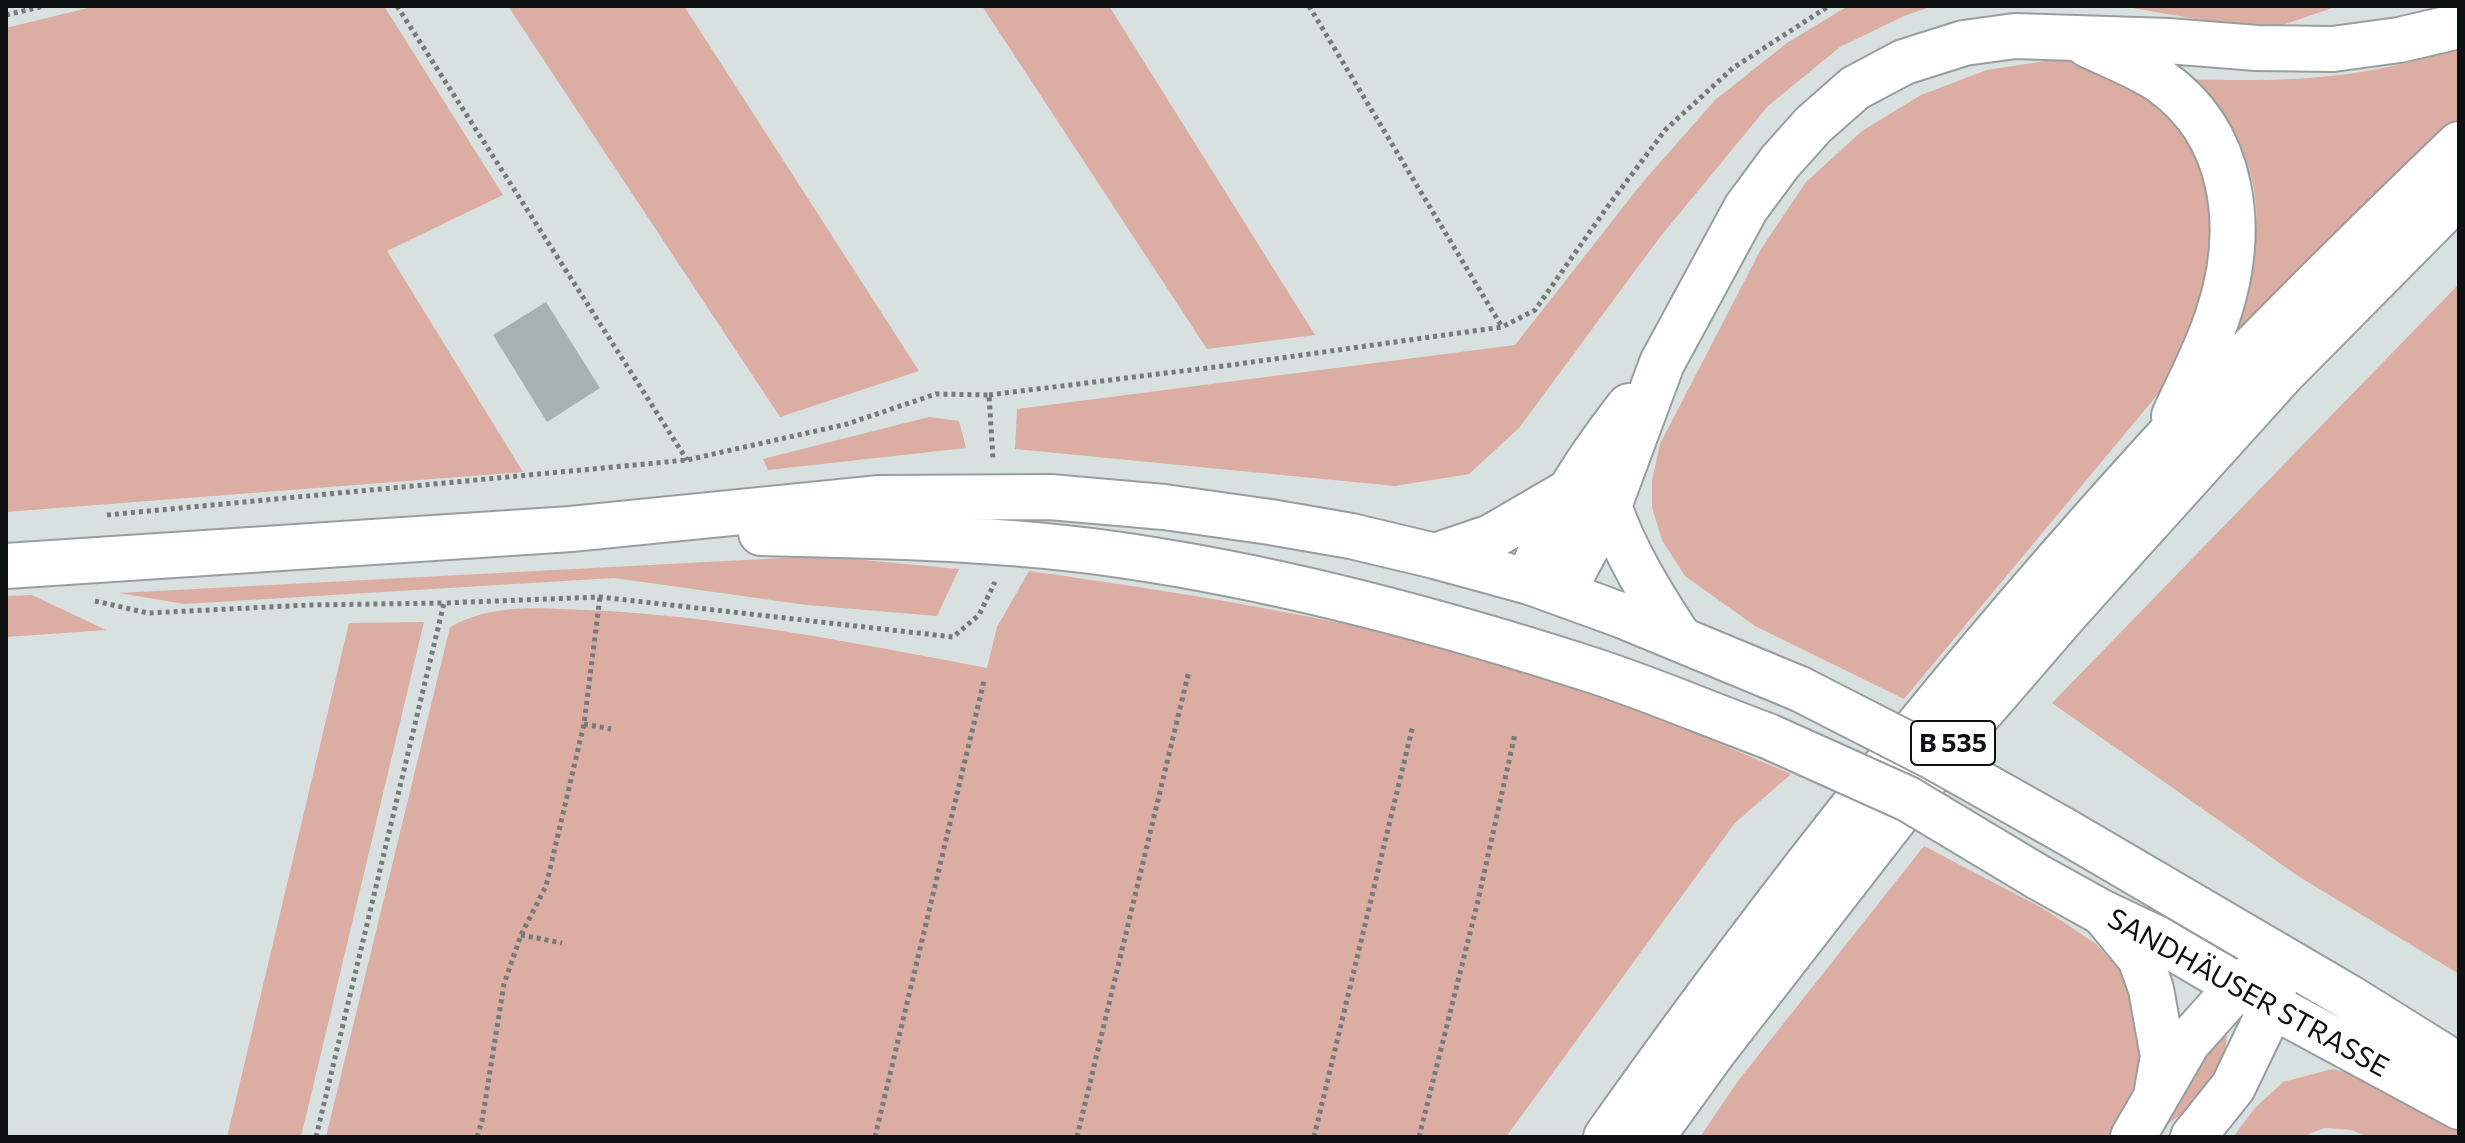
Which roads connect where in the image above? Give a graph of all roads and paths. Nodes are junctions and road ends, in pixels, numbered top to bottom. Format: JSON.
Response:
{"nodes":[{"id":1,"x":44,"y":6,"type":"edge"},
{"id":2,"x":397,"y":6,"type":"edge"},
{"id":3,"x":1309,"y":6,"type":"edge"},
{"id":4,"x":1829,"y":6,"type":"edge"},
{"id":5,"x":6,"y":15,"type":"edge"},
{"id":6,"x":2459,"y":26,"type":"edge"},
{"id":7,"x":2071,"y":37,"type":"junction"},
{"id":8,"x":2459,"y":144,"type":"edge"},
{"id":9,"x":2459,"y":195,"type":"edge"},
{"id":10,"x":1502,"y":327,"type":"junction"},
{"id":11,"x":989,"y":395,"type":"junction"},
{"id":12,"x":2162,"y":443,"type":"junction"},
{"id":13,"x":992,"y":448,"type":"dead end"},
{"id":14,"x":687,"y":460,"type":"junction"},
{"id":15,"x":1590,"y":498,"type":"junction"},
{"id":16,"x":100,"y":516,"type":"dead end"},
{"id":17,"x":571,"y":529,"type":"junction"},
{"id":18,"x":1435,"y":556,"type":"junction"},
{"id":19,"x":6,"y":566,"type":"edge"},
{"id":20,"x":996,"y":580,"type":"dead end"},
{"id":21,"x":1546,"y":588,"type":"junction"},
{"id":22,"x":600,"y":597,"type":"junction"},
{"id":23,"x":92,"y":600,"type":"dead end"},
{"id":24,"x":444,"y":603,"type":"junction"},
{"id":25,"x":1680,"y":639,"type":"junction"},
{"id":26,"x":1523,"y":649,"type":"junction"},
{"id":27,"x":1189,"y":671,"type":"dead end"},
{"id":28,"x":984,"y":681,"type":"dead end"},
{"id":29,"x":584,"y":724,"type":"junction"},
{"id":30,"x":1413,"y":725,"type":"dead end"},
{"id":31,"x":611,"y":729,"type":"dead end"},
{"id":32,"x":1515,"y":734,"type":"dead end"},
{"id":33,"x":2103,"y":913,"type":"junction"},
{"id":34,"x":521,"y":935,"type":"junction"},
{"id":35,"x":562,"y":943,"type":"dead end"},
{"id":36,"x":2278,"y":956,"type":"junction"},
{"id":37,"x":2255,"y":996,"type":"junction"},
{"id":38,"x":2459,"y":1066,"type":"edge"},
{"id":39,"x":2155,"y":1100,"type":"junction"},
{"id":40,"x":2459,"y":1107,"type":"edge"},
{"id":41,"x":316,"y":1137,"type":"edge"},
{"id":42,"x":477,"y":1137,"type":"edge"},
{"id":43,"x":875,"y":1137,"type":"edge"},
{"id":44,"x":1077,"y":1137,"type":"edge"},
{"id":45,"x":1314,"y":1137,"type":"edge"},
{"id":46,"x":1419,"y":1137,"type":"edge"},
{"id":47,"x":1606,"y":1137,"type":"edge"},
{"id":48,"x":1652,"y":1137,"type":"edge"},
{"id":49,"x":2133,"y":1137,"type":"edge"},
{"id":50,"x":2193,"y":1137,"type":"edge"}],
"edges":[{"from":1,"to":5,"type":"path"},
{"from":2,"to":14,"type":"path"},
{"from":3,"to":10,"type":"path"},
{"from":4,"to":10,"type":"path"},
{"from":6,"to":7,"type":"main road"},
{"from":7,"to":12,"type":"main road"},
{"from":7,"to":15,"type":"main road"},
{"from":8,"to":12,"type":"main road","number":"B 535"},
{"from":9,"to":48,"type":"main road","number":"B 535"},
{"from":10,"to":11,"type":"path"},
{"from":11,"to":13,"type":"path"},
{"from":11,"to":14,"type":"path"},
{"from":12,"to":47,"type":"main road","number":"B 535"},
{"from":14,"to":16,"type":"path"},
{"from":15,"to":18,"type":"main road"},
{"from":15,"to":21,"type":"main road"},
{"from":15,"to":25,"type":"main road"},
{"from":17,"to":18,"type":"main road"},
{"from":17,"to":19,"type":"main road"},
{"from":17,"to":26,"type":"main road","name":"SANDHÄUSER STRASSE"},
{"from":18,"to":21,"type":"main road"},
{"from":20,"to":22,"type":"path"},
{"from":21,"to":25,"type":"main road"},
{"from":21,"to":26,"type":"main road"},
{"from":22,"to":24,"type":"path"},
{"from":22,"to":29,"type":"path"},
{"from":23,"to":24,"type":"path"},
{"from":24,"to":41,"type":"path"},
{"from":25,"to":36,"type":"main road","bridge":true},
{"from":26,"to":33,"type":"main road","name":"SANDHÄUSER STRASSE","bridge":true},
{"from":27,"to":44,"type":"path"},
{"from":28,"to":43,"type":"path"},
{"from":29,"to":31,"type":"path"},
{"from":29,"to":34,"type":"path"},
{"from":30,"to":45,"type":"path"},
{"from":32,"to":46,"type":"path"},
{"from":33,"to":37,"type":"main road","name":"SANDHÄUSER STRASSE"},
{"from":33,"to":39,"type":"main road"},
{"from":34,"to":35,"type":"path"},
{"from":34,"to":42,"type":"path"},
{"from":36,"to":37,"type":"main road"},
{"from":36,"to":38,"type":"main road"},
{"from":37,"to":39,"type":"main road"},
{"from":37,"to":40,"type":"main road","name":"SANDHÄUSER STRASSE"},
{"from":37,"to":50,"type":"main road"},
{"from":39,"to":49,"type":"main road"}]}
